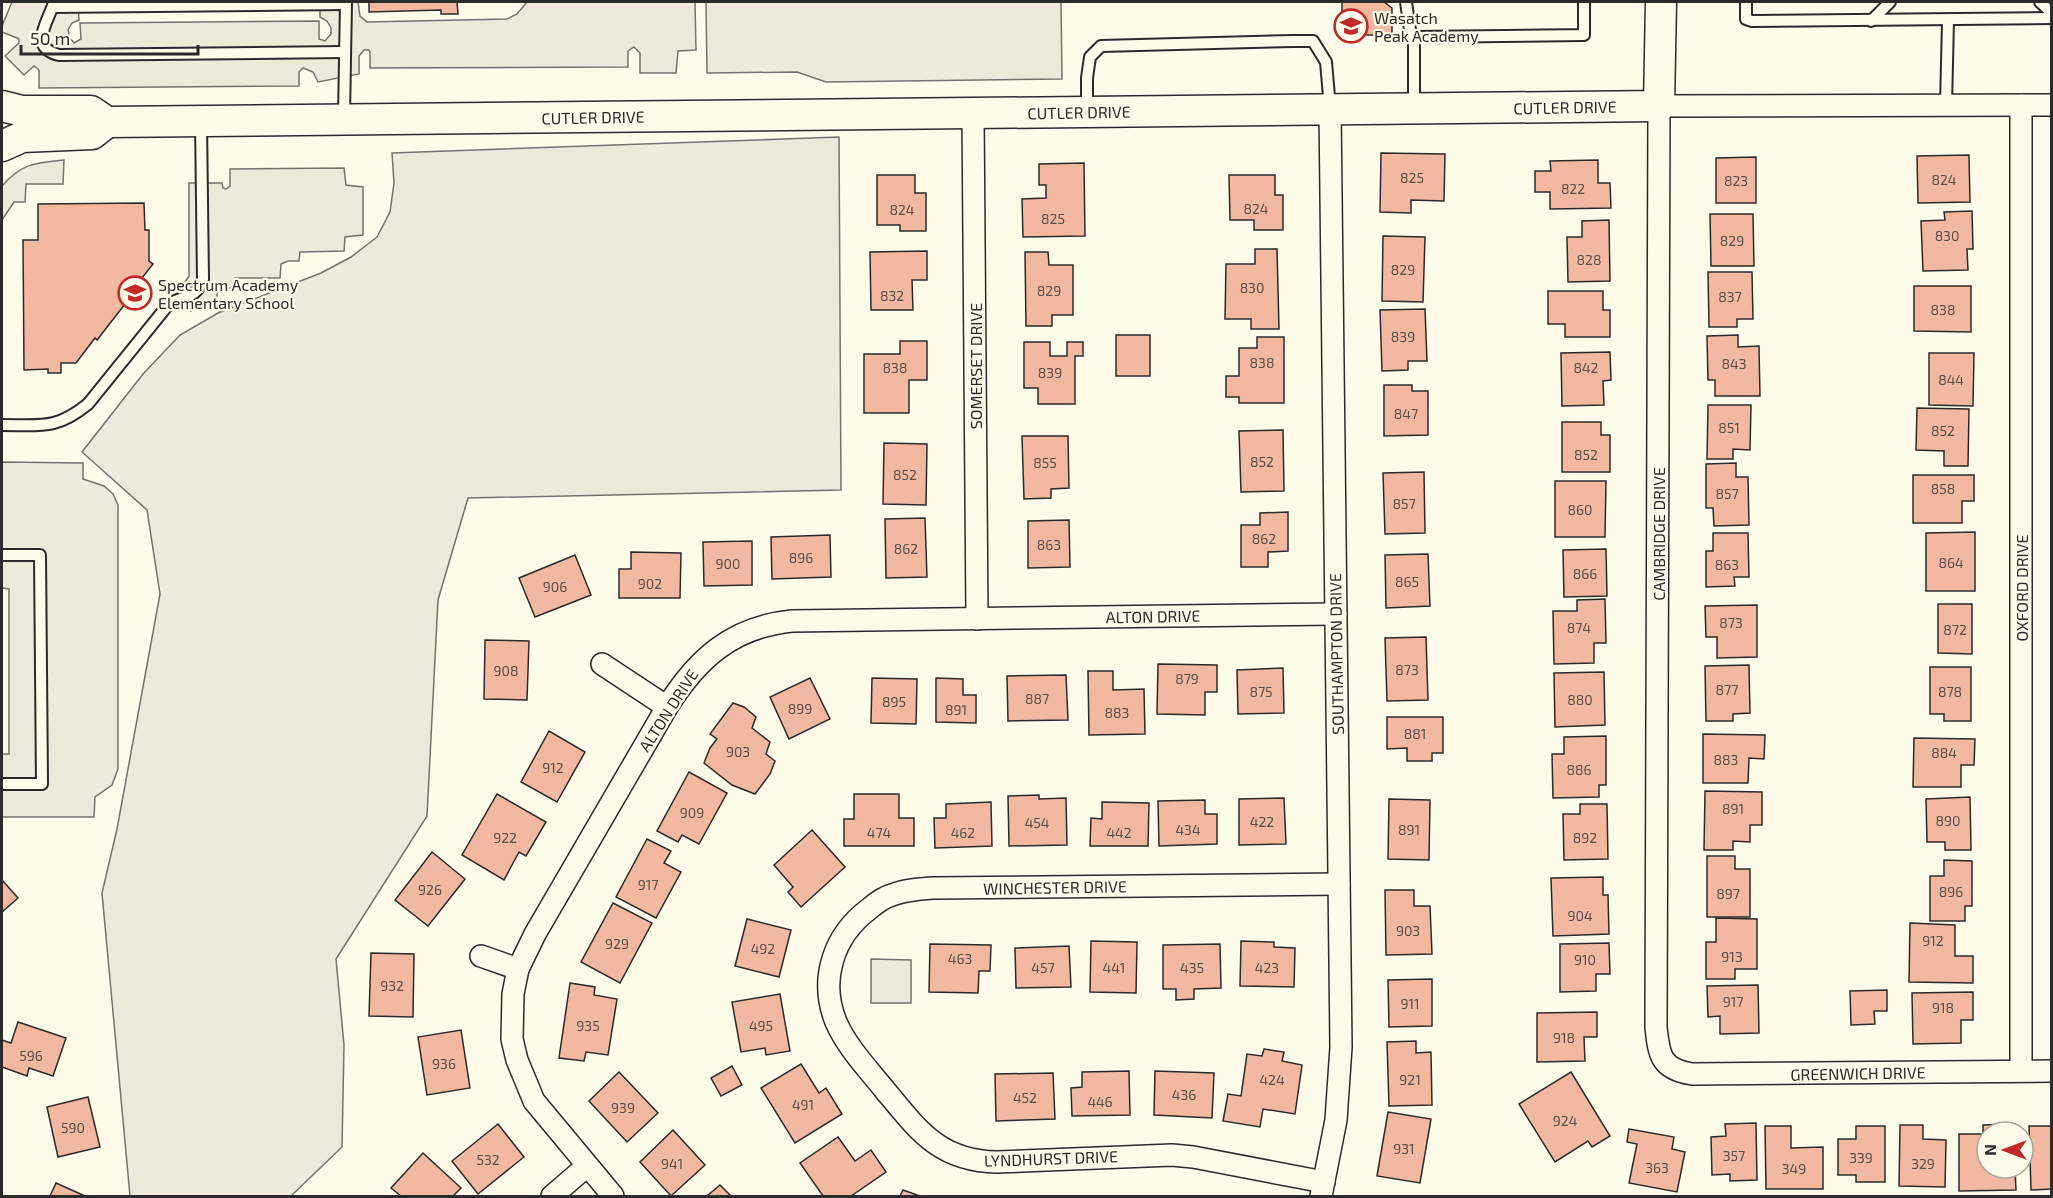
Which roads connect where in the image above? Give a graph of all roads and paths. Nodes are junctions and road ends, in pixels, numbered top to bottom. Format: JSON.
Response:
{"nodes":[{"id":1,"x":1406,"y":2,"type":"edge"},
{"id":2,"x":1584,"y":2,"type":"edge"},
{"id":3,"x":1661,"y":2,"type":"edge"},
{"id":4,"x":1746,"y":2,"type":"edge"},
{"id":5,"x":1890,"y":2,"type":"edge"},
{"id":6,"x":2040,"y":2,"type":"edge"},
{"id":7,"x":346,"y":3,"type":"edge"},
{"id":8,"x":53,"y":4,"type":"edge"},
{"id":9,"x":2052,"y":13,"type":"edge"},
{"id":10,"x":2052,"y":18,"type":"edge"},
{"id":11,"x":1871,"y":21,"type":"junction"},
{"id":12,"x":1948,"y":21,"type":"junction"},
{"id":13,"x":1414,"y":37,"type":"junction"},
{"id":14,"x":345,"y":52,"type":"junction"},
{"id":15,"x":1946,"y":105,"type":"junction"},
{"id":16,"x":2021,"y":105,"type":"junction"},
{"id":17,"x":2052,"y":105,"type":"edge"},
{"id":18,"x":2,"y":106,"type":"edge"},
{"id":19,"x":1659,"y":106,"type":"junction"},
{"id":20,"x":1414,"y":108,"type":"junction"},
{"id":21,"x":1330,"y":109,"type":"junction"},
{"id":22,"x":1087,"y":112,"type":"junction"},
{"id":23,"x":973,"y":113,"type":"junction"},
{"id":24,"x":344,"y":120,"type":"junction"},
{"id":25,"x":201,"y":121,"type":"junction"},
{"id":26,"x":107,"y":122,"type":"junction"},
{"id":27,"x":2,"y":146,"type":"edge"},
{"id":28,"x":2,"y":425,"type":"edge"},
{"id":29,"x":2,"y":555,"type":"edge"},
{"id":30,"x":1336,"y":614,"type":"junction"},
{"id":31,"x":978,"y":619,"type":"junction"},
{"id":32,"x":602,"y":664,"type":"dead end"},
{"id":33,"x":667,"y":707,"type":"junction"},
{"id":34,"x":2,"y":784,"type":"edge"},
{"id":35,"x":1339,"y":884,"type":"junction"},
{"id":36,"x":481,"y":956,"type":"dead end"},
{"id":37,"x":518,"y":969,"type":"junction"},
{"id":38,"x":828,"y":988,"type":"joint"},
{"id":39,"x":1666,"y":1065,"type":"joint"},
{"id":40,"x":2021,"y":1071,"type":"junction"},
{"id":41,"x":2052,"y":1071,"type":"edge"},
{"id":42,"x":587,"y":1166,"type":"junction"},
{"id":43,"x":1323,"y":1189,"type":"edge"},
{"id":44,"x":552,"y":1197,"type":"edge"},
{"id":45,"x":613,"y":1197,"type":"edge"}],
"edges":[{"from":1,"to":13,"type":"lane"},
{"from":2,"to":13,"type":"lane"},
{"from":3,"to":19,"type":"street","name":"CAMBRIDGE DRIVE"},
{"from":4,"to":11,"type":"lane"},
{"from":5,"to":11,"type":"lane"},
{"from":6,"to":9,"type":"lane"},
{"from":7,"to":8,"type":"lane"},
{"from":7,"to":14,"type":"lane"},
{"from":8,"to":14,"type":"lane"},
{"from":10,"to":12,"type":"lane"},
{"from":11,"to":12,"type":"lane"},
{"from":12,"to":15,"type":"lane"},
{"from":13,"to":20,"type":"lane"},
{"from":14,"to":24,"type":"lane"},
{"from":15,"to":16,"type":"street","name":"CUTLER DRIVE"},
{"from":15,"to":19,"type":"street","name":"CUTLER DRIVE"},
{"from":16,"to":17,"type":"street","name":"CUTLER DRIVE"},
{"from":16,"to":40,"type":"street","name":"OXFORD DRIVE"},
{"from":18,"to":26,"type":"street","name":"CUTLER DRIVE"},
{"from":19,"to":20,"type":"street","name":"CUTLER DRIVE"},
{"from":19,"to":39,"type":"street","name":"CAMBRIDGE DRIVE"},
{"from":20,"to":21,"type":"street","name":"CUTLER DRIVE"},
{"from":21,"to":22,"type":"street","name":"CUTLER DRIVE"},
{"from":21,"to":22,"type":"lane"},
{"from":21,"to":30,"type":"street","name":"SOUTHAMPTON DRIVE"},
{"from":22,"to":23,"type":"street","name":"CUTLER DRIVE"},
{"from":23,"to":24,"type":"street","name":"CUTLER DRIVE"},
{"from":23,"to":31,"type":"street","name":"SOMERSET DRIVE"},
{"from":24,"to":25,"type":"street","name":"CUTLER DRIVE"},
{"from":25,"to":26,"type":"street","name":"CUTLER DRIVE"},
{"from":25,"to":28,"type":"lane"},
{"from":26,"to":27,"type":"street","name":"CUTLER DRIVE"},
{"from":29,"to":34,"type":"lane"},
{"from":30,"to":31,"type":"street","name":"ALTON DRIVE"},
{"from":30,"to":35,"type":"street","name":"SOUTHAMPTON DRIVE"},
{"from":31,"to":33,"type":"street","name":"ALTON DRIVE"},
{"from":32,"to":33,"type":"street"},
{"from":33,"to":37,"type":"street","name":"ALTON DRIVE"},
{"from":35,"to":38,"type":"street","name":"WINCHESTER DRIVE"},
{"from":35,"to":43,"type":"street","name":"SOUTHAMPTON DRIVE"},
{"from":36,"to":37,"type":"street"},
{"from":37,"to":42,"type":"street","name":"ALTON DRIVE"},
{"from":38,"to":43,"type":"street","name":"LYNDHURST DRIVE"},
{"from":39,"to":40,"type":"street","name":"GREENWICH DRIVE"},
{"from":40,"to":41,"type":"street","name":"GREENWICH DRIVE"},
{"from":42,"to":44,"type":"street"},
{"from":42,"to":45,"type":"street","name":"ALTON DRIVE"}]}
